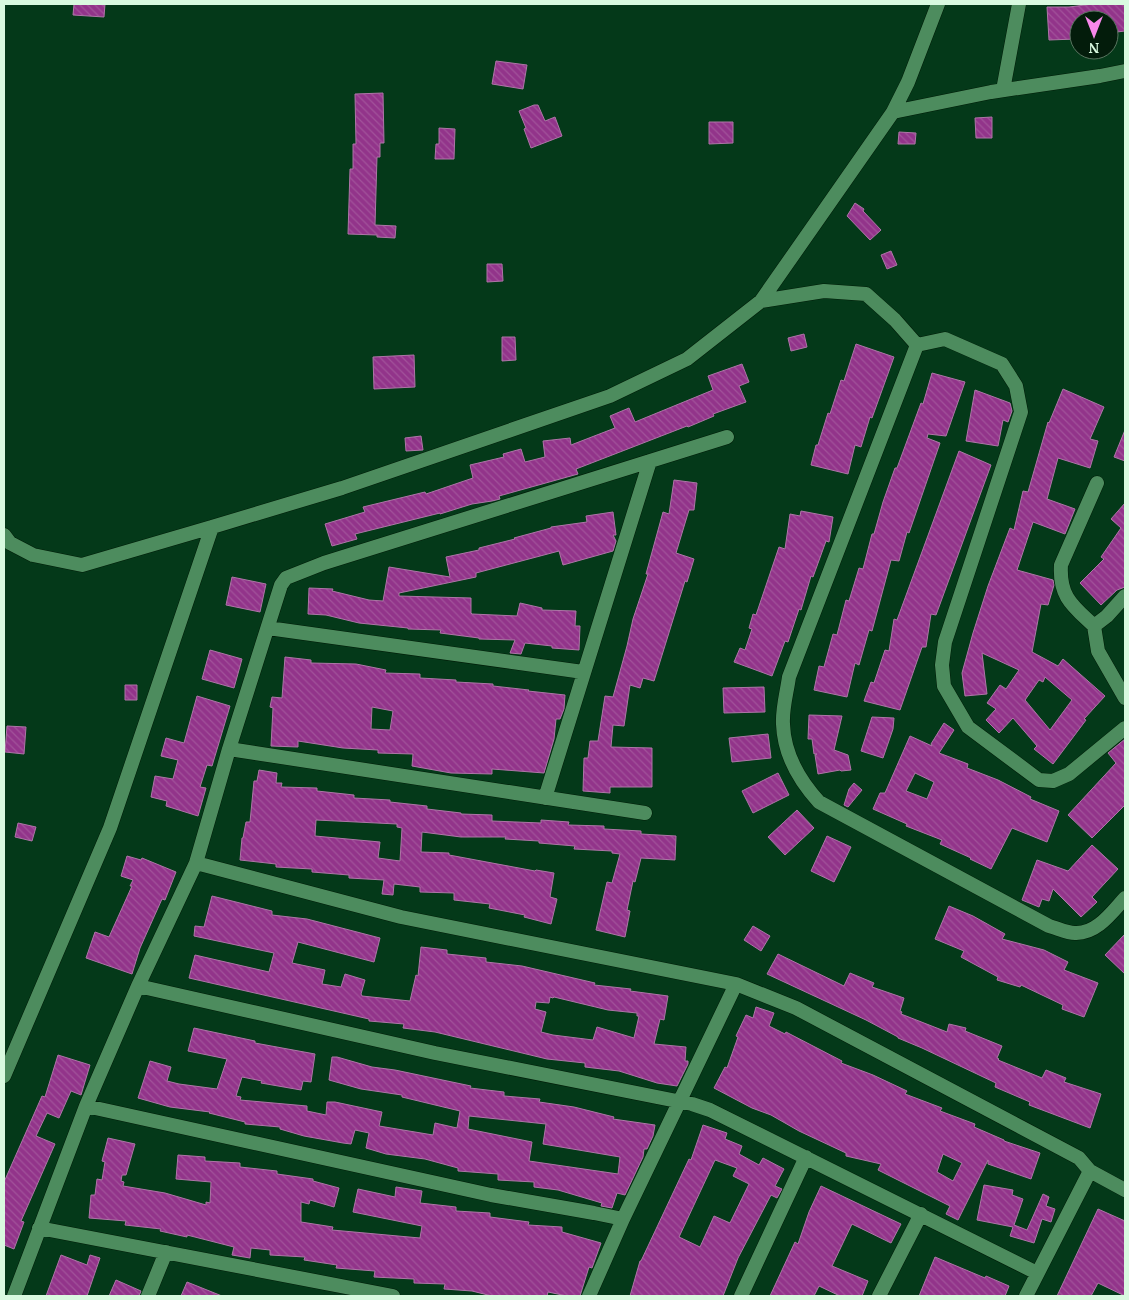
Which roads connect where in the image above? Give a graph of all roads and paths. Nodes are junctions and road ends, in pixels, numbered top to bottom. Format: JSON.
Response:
{"nodes":[{"id":1,"x":938,"y":4,"type":"edge"},
{"id":2,"x":1019,"y":4,"type":"edge"},
{"id":3,"x":1125,"y":71,"type":"edge"},
{"id":4,"x":1003,"y":90,"type":"junction"},
{"id":5,"x":893,"y":112,"type":"junction"},
{"id":6,"x":761,"y":301,"type":"junction"},
{"id":7,"x":917,"y":345,"type":"junction"},
{"id":8,"x":727,"y":437,"type":"dead end"},
{"id":9,"x":650,"y":461,"type":"junction"},
{"id":10,"x":1097,"y":483,"type":"dead end"},
{"id":11,"x":212,"y":527,"type":"junction"},
{"id":12,"x":4,"y":535,"type":"edge"},
{"id":13,"x":1125,"y":596,"type":"edge"},
{"id":14,"x":1094,"y":626,"type":"junction"},
{"id":15,"x":268,"y":628,"type":"junction"},
{"id":16,"x":583,"y":672,"type":"junction"},
{"id":17,"x":1125,"y":698,"type":"edge"},
{"id":18,"x":1125,"y":728,"type":"edge"},
{"id":19,"x":229,"y":749,"type":"junction"},
{"id":20,"x":545,"y":798,"type":"junction"},
{"id":21,"x":645,"y":813,"type":"dead end"},
{"id":22,"x":196,"y":863,"type":"junction"},
{"id":23,"x":1125,"y":898,"type":"edge"},
{"id":24,"x":736,"y":984,"type":"junction"},
{"id":25,"x":138,"y":986,"type":"junction"},
{"id":26,"x":4,"y":1076,"type":"edge"},
{"id":27,"x":680,"y":1102,"type":"junction"},
{"id":28,"x":86,"y":1106,"type":"junction"},
{"id":29,"x":806,"y":1157,"type":"junction"},
{"id":30,"x":1090,"y":1171,"type":"junction"},
{"id":31,"x":1125,"y":1190,"type":"edge"},
{"id":32,"x":920,"y":1214,"type":"junction"},
{"id":33,"x":623,"y":1220,"type":"junction"},
{"id":34,"x":39,"y":1228,"type":"junction"},
{"id":35,"x":166,"y":1252,"type":"junction"},
{"id":36,"x":1037,"y":1274,"type":"junction"},
{"id":37,"x":14,"y":1296,"type":"edge"},
{"id":38,"x":148,"y":1296,"type":"edge"},
{"id":39,"x":393,"y":1296,"type":"edge"},
{"id":40,"x":590,"y":1296,"type":"edge"},
{"id":41,"x":741,"y":1296,"type":"edge"},
{"id":42,"x":879,"y":1296,"type":"edge"},
{"id":43,"x":1026,"y":1296,"type":"edge"}],
"edges":[{"from":1,"to":5,"type":"street"},
{"from":2,"to":4,"type":"street"},
{"from":3,"to":4,"type":"street"},
{"from":4,"to":5,"type":"street"},
{"from":5,"to":6,"type":"street"},
{"from":6,"to":7,"type":"street"},
{"from":6,"to":11,"type":"street"},
{"from":7,"to":18,"type":"street"},
{"from":7,"to":23,"type":"street"},
{"from":8,"to":9,"type":"street"},
{"from":9,"to":15,"type":"street"},
{"from":9,"to":16,"type":"street"},
{"from":10,"to":14,"type":"street"},
{"from":11,"to":12,"type":"street"},
{"from":11,"to":26,"type":"street"},
{"from":13,"to":14,"type":"street"},
{"from":14,"to":17,"type":"street"},
{"from":15,"to":16,"type":"street"},
{"from":15,"to":19,"type":"street"},
{"from":16,"to":20,"type":"street"},
{"from":19,"to":20,"type":"street"},
{"from":19,"to":22,"type":"street"},
{"from":20,"to":21,"type":"street"},
{"from":22,"to":24,"type":"street"},
{"from":22,"to":25,"type":"street"},
{"from":24,"to":27,"type":"street"},
{"from":24,"to":30,"type":"street"},
{"from":25,"to":27,"type":"street"},
{"from":25,"to":28,"type":"street"},
{"from":27,"to":29,"type":"street"},
{"from":27,"to":33,"type":"street"},
{"from":28,"to":33,"type":"street"},
{"from":28,"to":34,"type":"street"},
{"from":29,"to":32,"type":"street"},
{"from":29,"to":41,"type":"street"},
{"from":30,"to":31,"type":"street"},
{"from":30,"to":36,"type":"street"},
{"from":32,"to":36,"type":"street"},
{"from":32,"to":42,"type":"street"},
{"from":33,"to":40,"type":"street"},
{"from":34,"to":35,"type":"street"},
{"from":34,"to":37,"type":"street"},
{"from":35,"to":38,"type":"street"},
{"from":35,"to":39,"type":"street"},
{"from":36,"to":43,"type":"street"}]}
